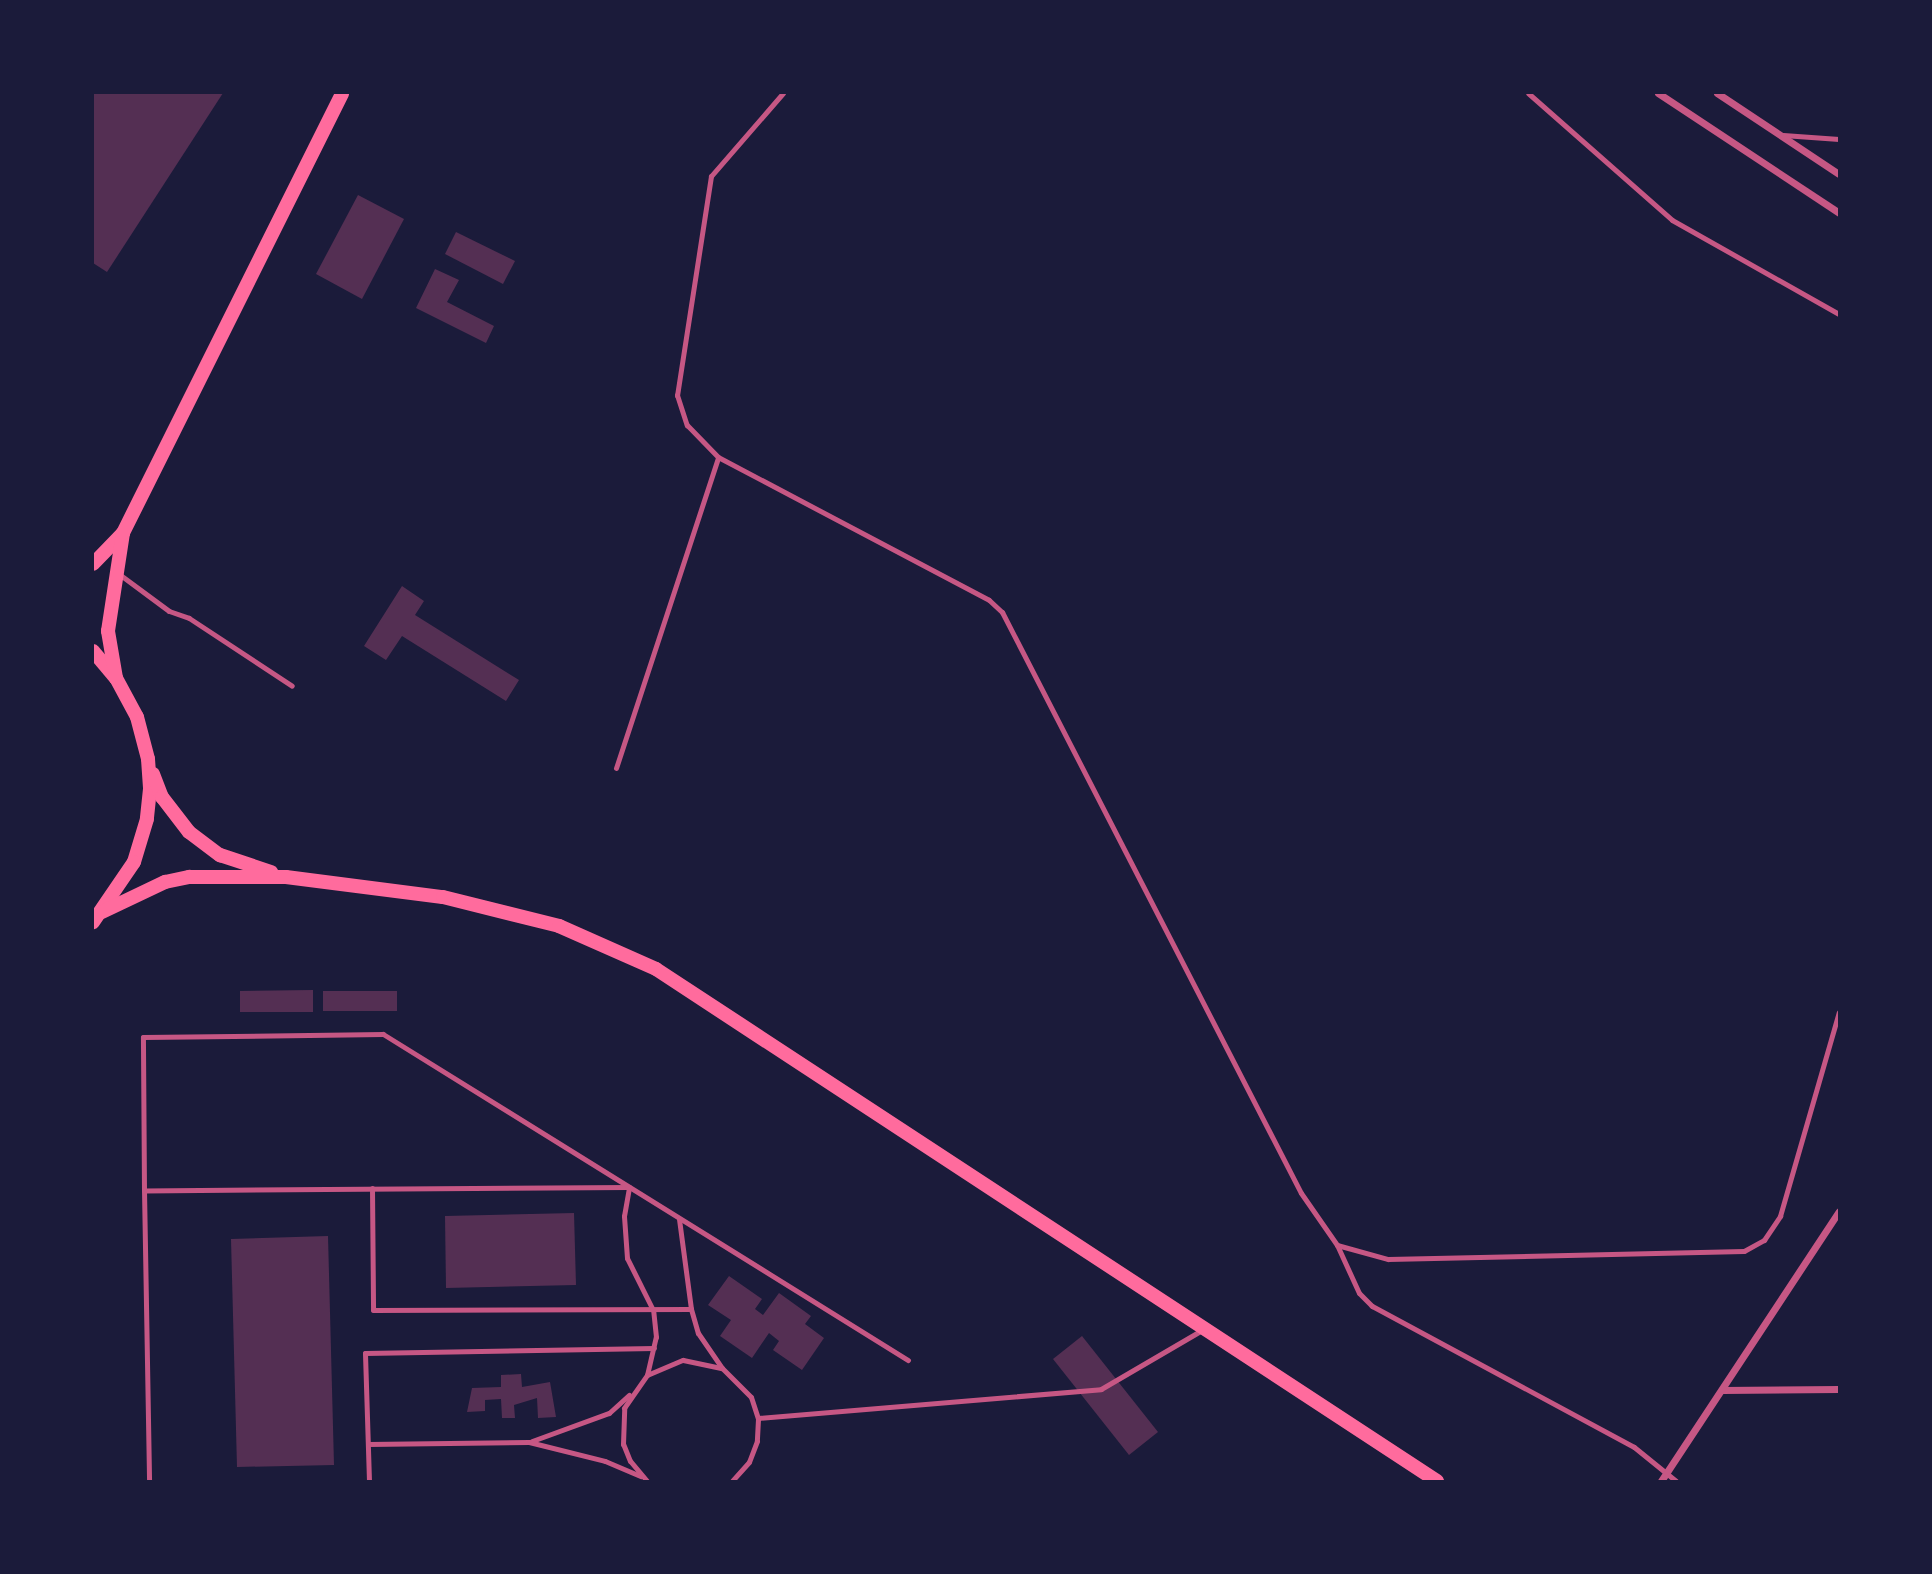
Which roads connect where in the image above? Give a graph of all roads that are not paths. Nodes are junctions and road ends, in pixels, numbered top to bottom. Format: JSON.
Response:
{"nodes":[{"id":1,"x":342,"y":93,"type":"edge"},
{"id":2,"x":783,"y":93,"type":"edge"},
{"id":3,"x":1528,"y":93,"type":"edge"},
{"id":4,"x":1658,"y":93,"type":"edge"},
{"id":5,"x":1717,"y":93,"type":"edge"},
{"id":6,"x":1780,"y":135,"type":"junction"},
{"id":7,"x":1839,"y":139,"type":"edge"},
{"id":8,"x":1839,"y":174,"type":"edge"},
{"id":9,"x":1839,"y":213,"type":"edge"},
{"id":10,"x":1839,"y":314,"type":"edge"},
{"id":11,"x":718,"y":457,"type":"junction"},
{"id":12,"x":123,"y":533,"type":"junction"},
{"id":13,"x":93,"y":563,"type":"edge"},
{"id":14,"x":116,"y":572,"type":"junction"},
{"id":15,"x":93,"y":651,"type":"edge"},
{"id":16,"x":116,"y":678,"type":"junction"},
{"id":17,"x":292,"y":686,"type":"dead end"},
{"id":18,"x":148,"y":759,"type":"junction"},
{"id":19,"x":616,"y":768,"type":"dead end"},
{"id":20,"x":286,"y":877,"type":"junction"},
{"id":21,"x":97,"y":917,"type":"edge"},
{"id":22,"x":1839,"y":1012,"type":"edge"},
{"id":23,"x":629,"y":1187,"type":"junction"},
{"id":24,"x":372,"y":1188,"type":"junction"},
{"id":25,"x":144,"y":1190,"type":"junction"},
{"id":26,"x":1839,"y":1211,"type":"edge"},
{"id":27,"x":679,"y":1218,"type":"junction"},
{"id":28,"x":1337,"y":1245,"type":"junction"},
{"id":29,"x":691,"y":1309,"type":"junction"},
{"id":30,"x":653,"y":1310,"type":"junction"},
{"id":31,"x":1205,"y":1328,"type":"junction"},
{"id":32,"x":654,"y":1348,"type":"junction"},
{"id":33,"x":908,"y":1360,"type":"dead end"},
{"id":34,"x":722,"y":1368,"type":"junction"},
{"id":35,"x":647,"y":1375,"type":"junction"},
{"id":36,"x":1839,"y":1389,"type":"edge"},
{"id":37,"x":1722,"y":1390,"type":"junction"},
{"id":38,"x":632,"y":1391,"type":"junction"},
{"id":39,"x":758,"y":1418,"type":"junction"},
{"id":40,"x":529,"y":1442,"type":"junction"},
{"id":41,"x":368,"y":1444,"type":"junction"},
{"id":42,"x":640,"y":1476,"type":"junction"},
{"id":43,"x":1664,"y":1478,"type":"edge"},
{"id":44,"x":149,"y":1481,"type":"edge"},
{"id":45,"x":369,"y":1481,"type":"edge"},
{"id":46,"x":647,"y":1481,"type":"edge"},
{"id":47,"x":734,"y":1481,"type":"edge"},
{"id":48,"x":1437,"y":1481,"type":"edge"},
{"id":49,"x":1676,"y":1481,"type":"edge"}],
"edges":[{"from":1,"to":12,"type":"main road"},
{"from":2,"to":11,"type":"lane"},
{"from":3,"to":10,"type":"lane"},
{"from":4,"to":9,"type":"street"},
{"from":5,"to":6,"type":"street"},
{"from":6,"to":7,"type":"lane"},
{"from":6,"to":8,"type":"street"},
{"from":11,"to":19,"type":"lane"},
{"from":11,"to":28,"type":"lane"},
{"from":12,"to":13,"type":"main road"},
{"from":12,"to":14,"type":"main road"},
{"from":14,"to":16,"type":"main road"},
{"from":14,"to":17,"type":"lane"},
{"from":15,"to":16,"type":"main road"},
{"from":16,"to":18,"type":"main road"},
{"from":18,"to":20,"type":"main road"},
{"from":18,"to":21,"type":"main road"},
{"from":20,"to":21,"type":"main road"},
{"from":20,"to":31,"type":"main road"},
{"from":22,"to":28,"type":"lane"},
{"from":23,"to":24,"type":"lane"},
{"from":23,"to":25,"type":"lane"},
{"from":23,"to":27,"type":"lane"},
{"from":23,"to":30,"type":"lane"},
{"from":24,"to":25,"type":"lane"},
{"from":24,"to":30,"type":"lane"},
{"from":25,"to":44,"type":"lane"},
{"from":26,"to":37,"type":"street"},
{"from":27,"to":29,"type":"lane"},
{"from":27,"to":33,"type":"lane"},
{"from":28,"to":43,"type":"lane"},
{"from":29,"to":30,"type":"lane"},
{"from":29,"to":34,"type":"lane"},
{"from":30,"to":32,"type":"lane"},
{"from":31,"to":39,"type":"lane"},
{"from":31,"to":48,"type":"main road"},
{"from":32,"to":35,"type":"lane"},
{"from":32,"to":41,"type":"lane"},
{"from":34,"to":35,"type":"lane"},
{"from":34,"to":39,"type":"lane"},
{"from":35,"to":38,"type":"lane"},
{"from":36,"to":37,"type":"street"},
{"from":37,"to":43,"type":"street"},
{"from":38,"to":40,"type":"lane"},
{"from":38,"to":42,"type":"lane"},
{"from":39,"to":47,"type":"lane"},
{"from":40,"to":41,"type":"lane"},
{"from":40,"to":42,"type":"lane"},
{"from":41,"to":45,"type":"lane"},
{"from":42,"to":46,"type":"lane"},
{"from":43,"to":49,"type":"lane"}]}
